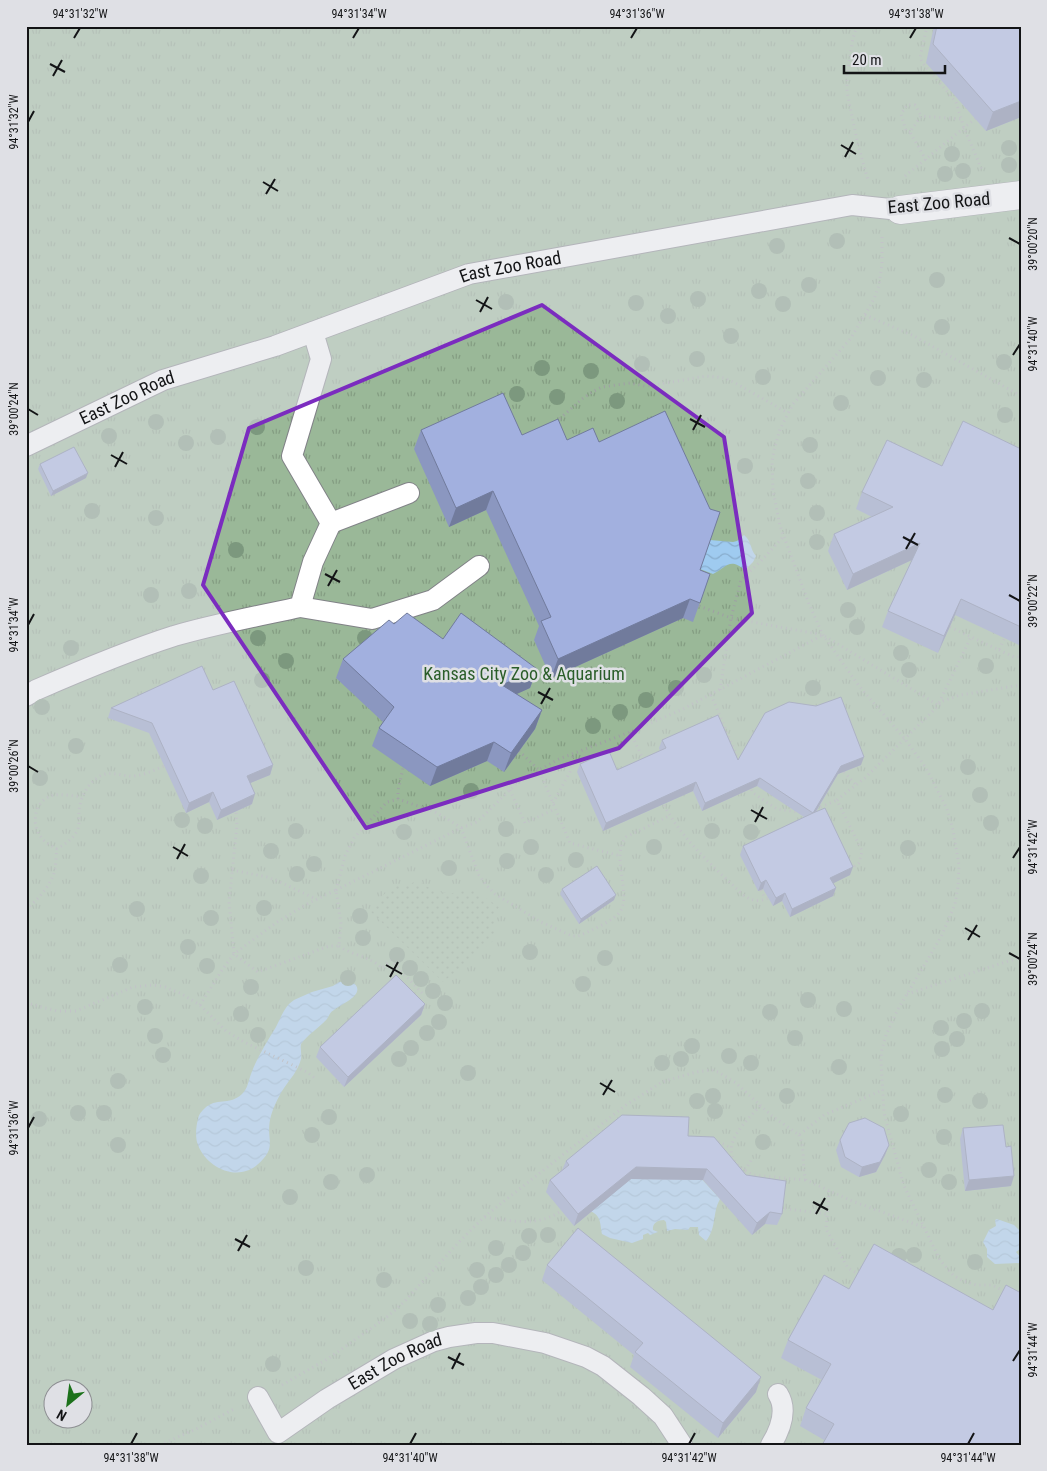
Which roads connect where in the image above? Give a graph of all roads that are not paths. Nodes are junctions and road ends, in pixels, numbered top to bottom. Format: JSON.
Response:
{"nodes":[{"id":1,"x":1021,"y":194,"type":"edge"},
{"id":2,"x":884,"y":207,"type":"joint"},
{"id":3,"x":313,"y":332,"type":"junction"},
{"id":4,"x":26,"y":446,"type":"edge"},
{"id":5,"x":409,"y":492,"type":"dead end"},
{"id":6,"x":331,"y":523,"type":"junction"},
{"id":7,"x":479,"y":566,"type":"dead end"},
{"id":8,"x":300,"y":607,"type":"junction"},
{"id":9,"x":26,"y":696,"type":"edge"},
{"id":10,"x":778,"y":1394,"type":"dead end"},
{"id":11,"x":258,"y":1397,"type":"road end"},
{"id":12,"x":273,"y":1439,"type":"edge"},
{"id":13,"x":682,"y":1445,"type":"edge"},
{"id":14,"x":771,"y":1445,"type":"edge"}],
"edges":[{"from":1,"to":2,"type":"street","name":"East Zoo Road"},
{"from":2,"to":3,"type":"lane","name":"East Zoo Road"},
{"from":3,"to":4,"type":"lane","name":"East Zoo Road"},
{"from":3,"to":6,"type":"lane"},
{"from":5,"to":6,"type":"lane"},
{"from":6,"to":8,"type":"lane"},
{"from":7,"to":8,"type":"lane"},
{"from":8,"to":9,"type":"lane"},
{"from":10,"to":14,"type":"lane"},
{"from":11,"to":12,"type":"lane","name":"East Zoo Road"},
{"from":12,"to":13,"type":"lane","name":"East Zoo Road"}]}
